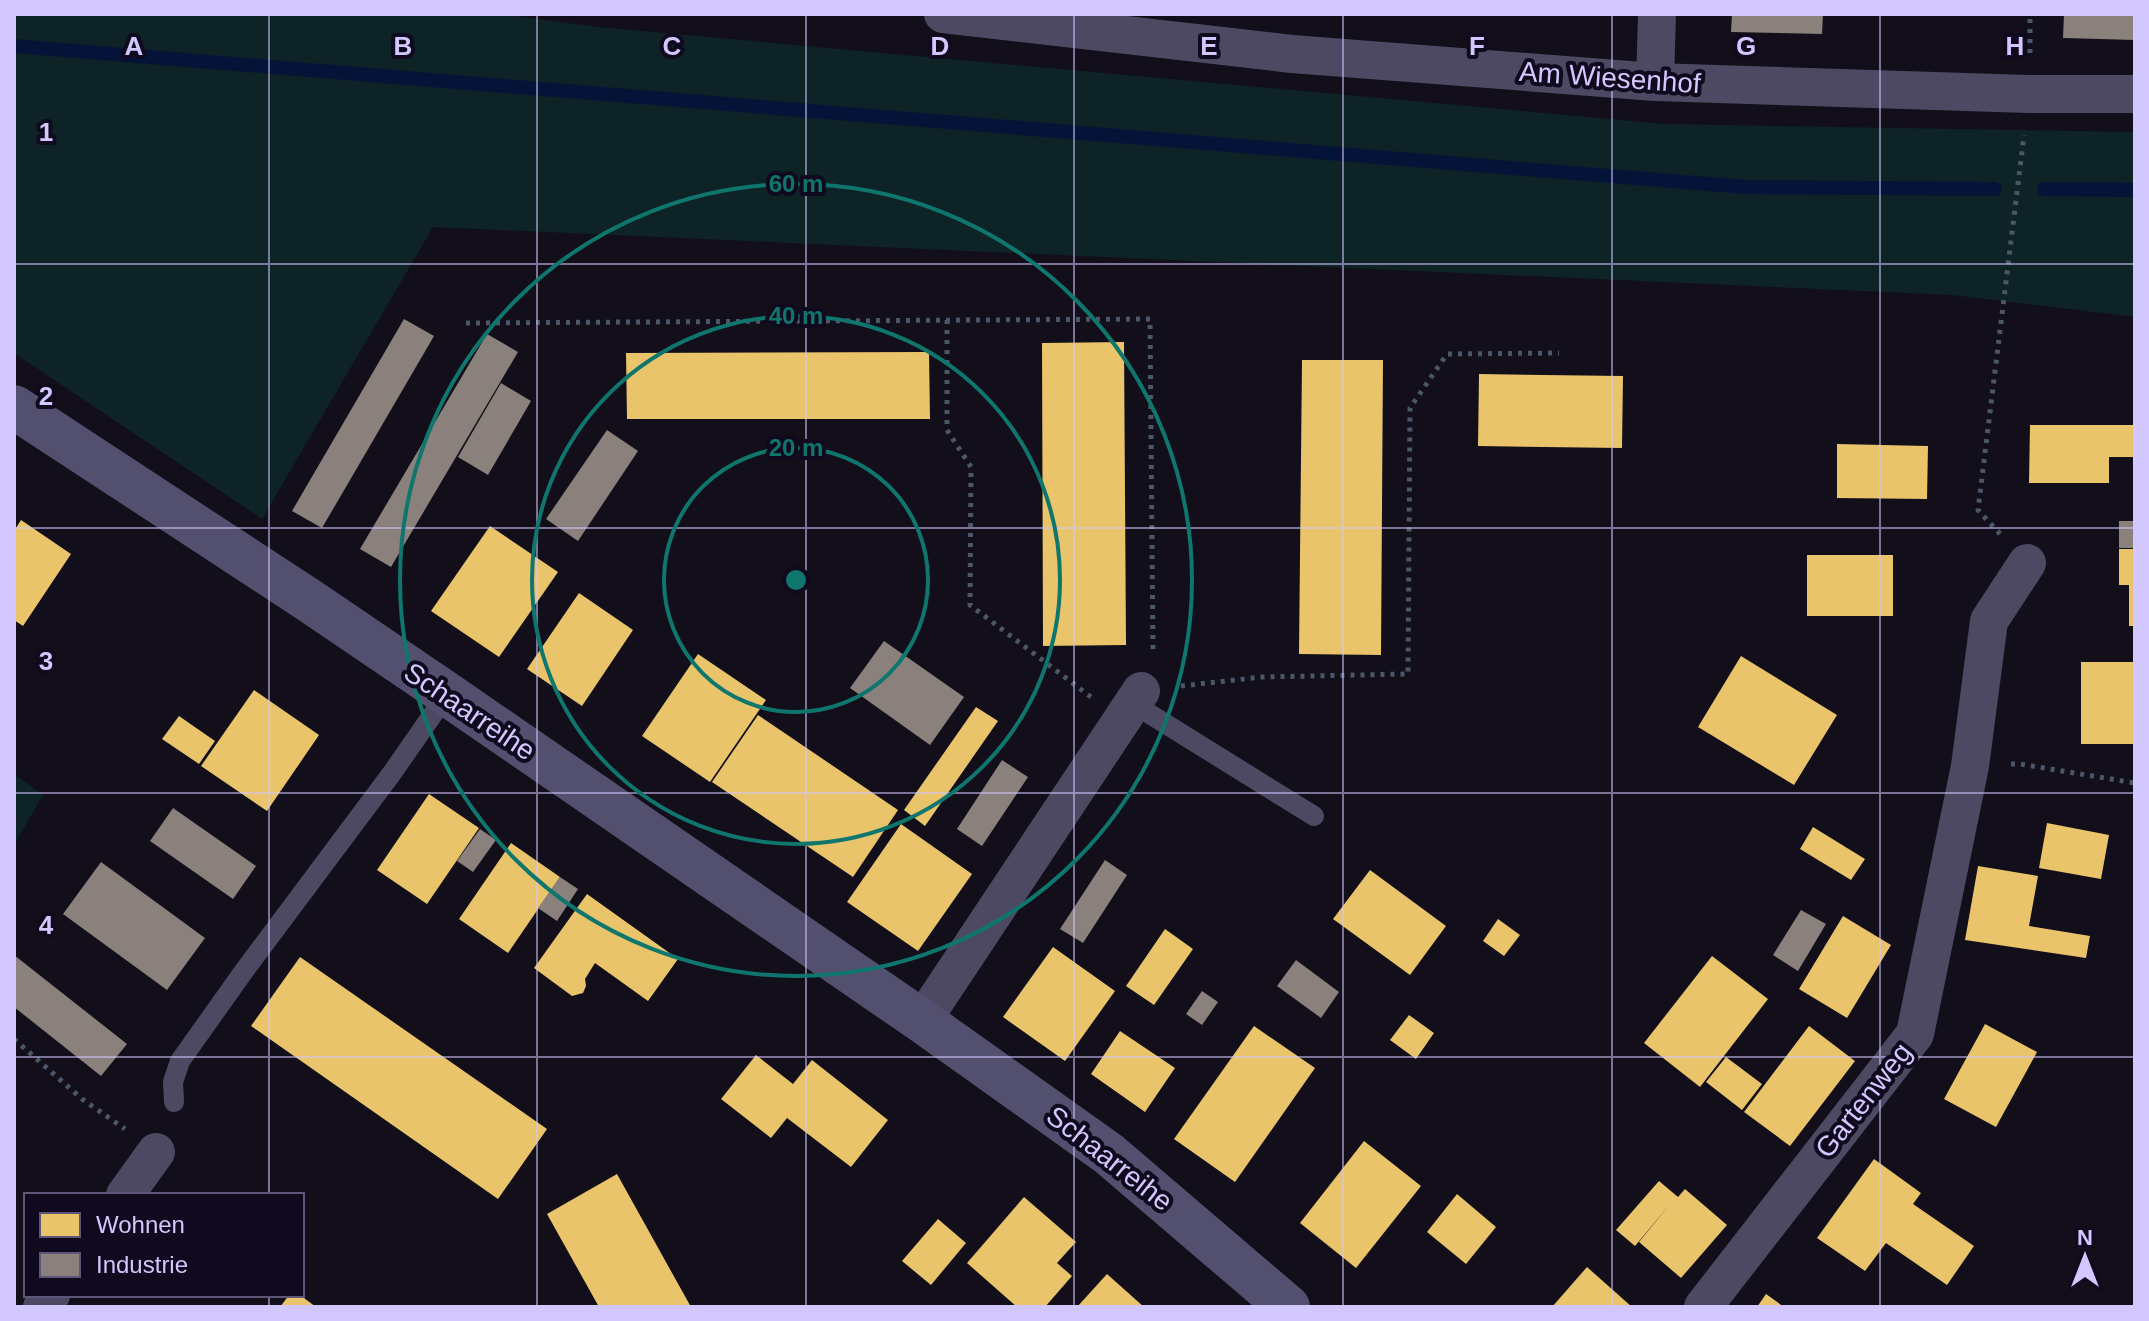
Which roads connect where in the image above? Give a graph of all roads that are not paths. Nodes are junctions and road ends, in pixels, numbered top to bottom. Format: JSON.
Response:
{"nodes":[{"id":1,"x":943,"y":14,"type":"edge"},
{"id":2,"x":1657,"y":14,"type":"edge"},
{"id":3,"x":1655,"y":82,"type":"junction"},
{"id":4,"x":2135,"y":94,"type":"edge"},
{"id":5,"x":14,"y":407,"type":"edge"},
{"id":6,"x":2017,"y":552,"type":"road end"},
{"id":7,"x":447,"y":694,"type":"junction"},
{"id":8,"x":1131,"y":704,"type":"joint"},
{"id":9,"x":1314,"y":816,"type":"dead end"},
{"id":10,"x":922,"y":1021,"type":"junction"},
{"id":11,"x":174,"y":1102,"type":"dead end"},
{"id":12,"x":156,"y":1152,"type":"road end"},
{"id":13,"x":126,"y":1193,"type":"edge"},
{"id":14,"x":1288,"y":1307,"type":"edge"},
{"id":15,"x":1703,"y":1307,"type":"edge"}],
"edges":[{"from":1,"to":3,"type":"street","name":"Am Wiesenhof"},
{"from":2,"to":3,"type":"street"},
{"from":3,"to":4,"type":"street","name":"Am Wiesenhof"},
{"from":5,"to":7,"type":"main road","name":"Schaarreihe"},
{"from":6,"to":15,"type":"street","name":"Gartenweg"},
{"from":7,"to":10,"type":"main road","name":"Schaarreihe"},
{"from":7,"to":11,"type":"lane"},
{"from":8,"to":9,"type":"lane"},
{"from":8,"to":10,"type":"street"},
{"from":10,"to":14,"type":"main road","name":"Schaarreihe"},
{"from":12,"to":13,"type":"street"}]}
